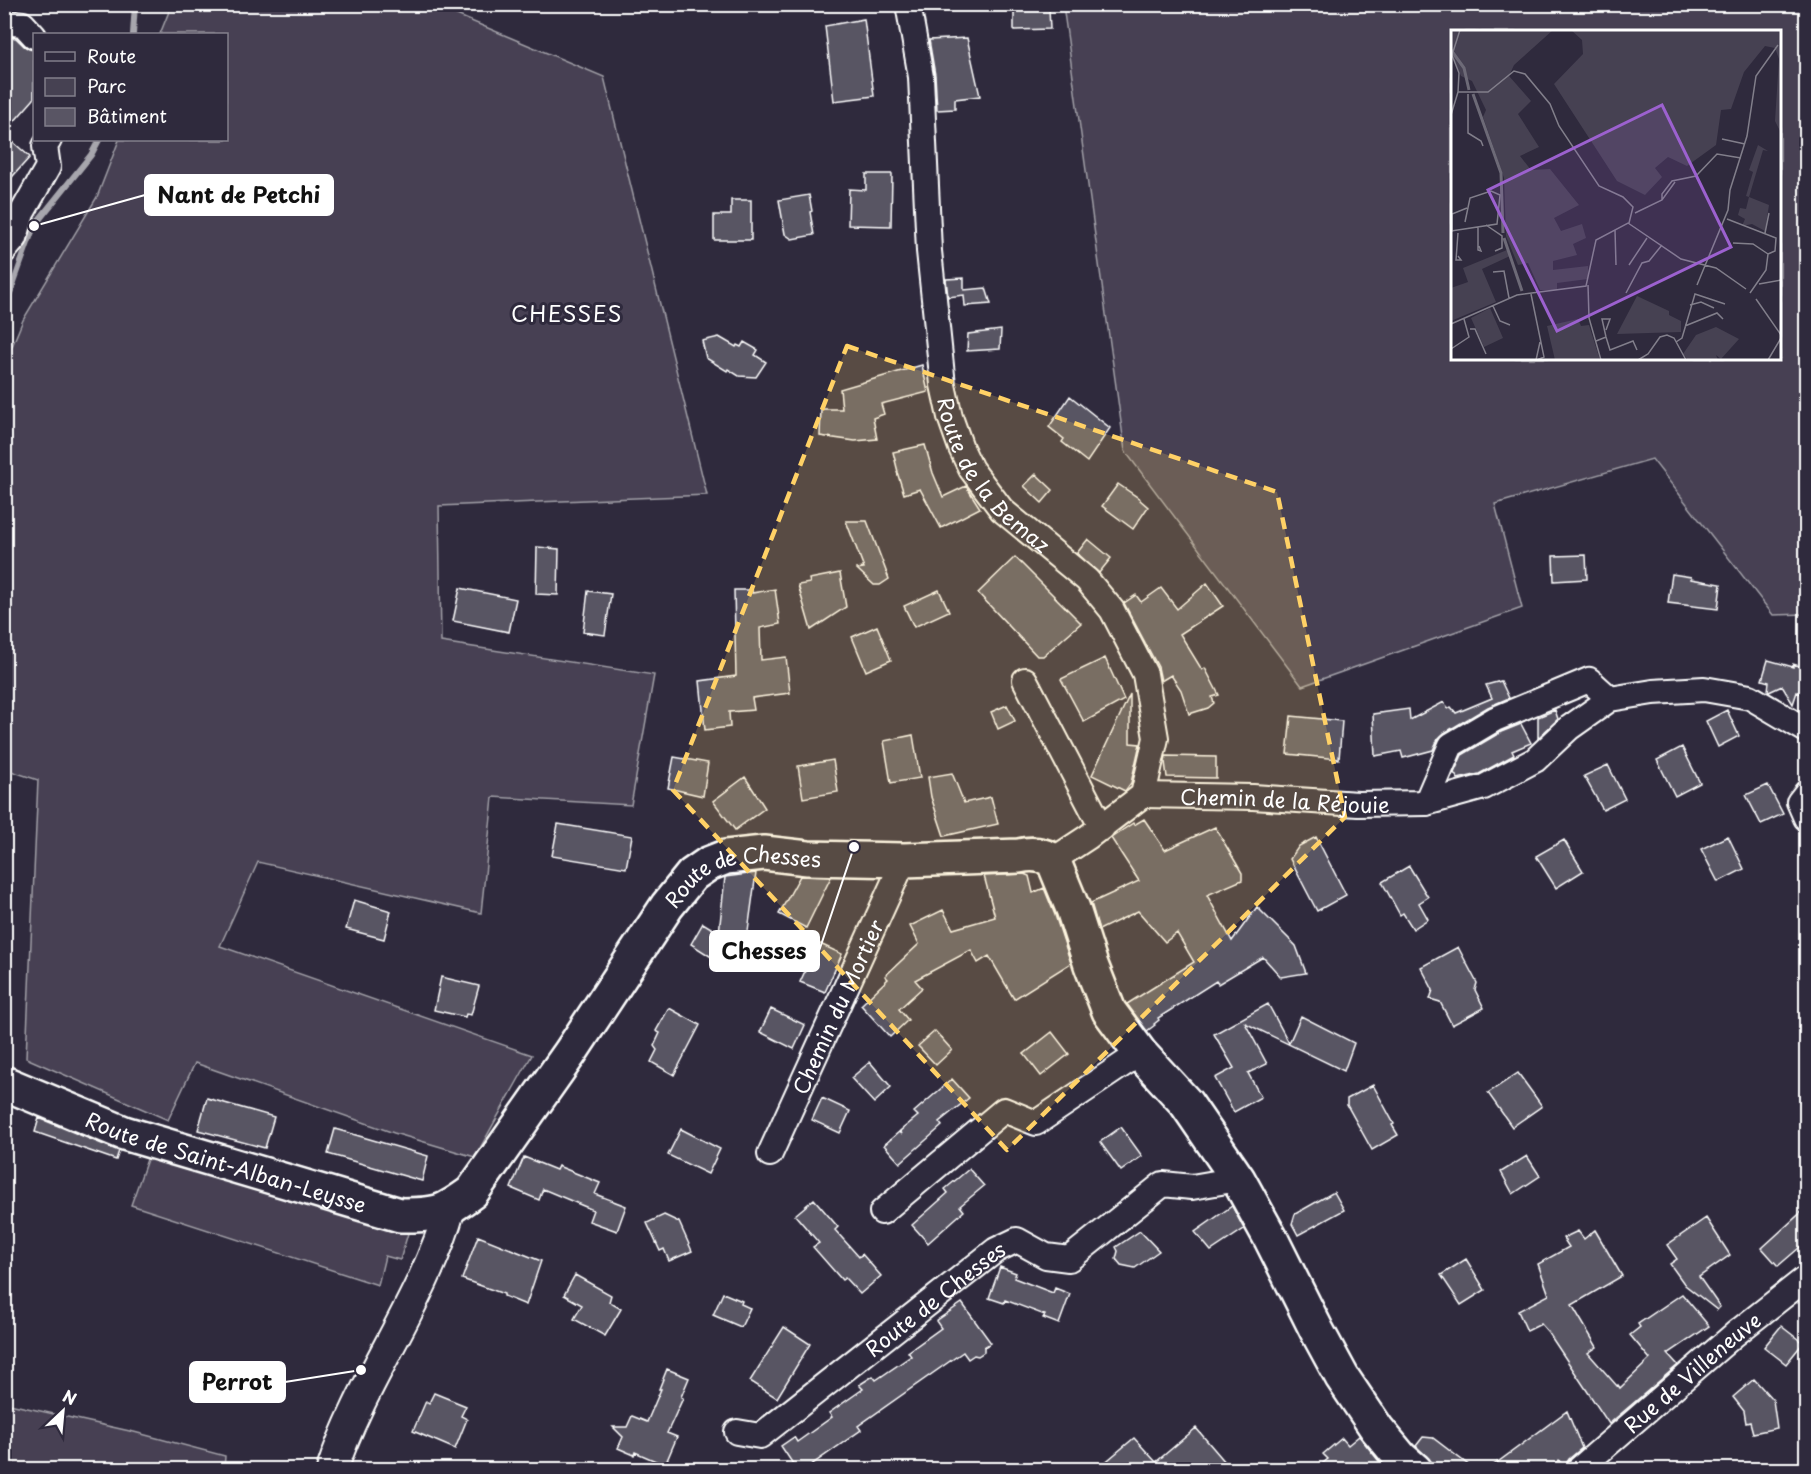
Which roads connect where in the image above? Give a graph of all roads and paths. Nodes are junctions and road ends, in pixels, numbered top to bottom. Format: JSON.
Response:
{"nodes":[{"id":1,"x":908,"y":4,"type":"edge"},
{"id":2,"x":4,"y":22,"type":"edge"},
{"id":3,"x":33,"y":35,"type":"edge"},
{"id":4,"x":48,"y":141,"type":"edge"},
{"id":5,"x":4,"y":251,"type":"edge"},
{"id":6,"x":1024,"y":680,"type":"dead end"},
{"id":7,"x":1610,"y":699,"type":"junction"},
{"id":8,"x":1806,"y":730,"type":"edge"},
{"id":9,"x":1806,"y":794,"type":"edge"},
{"id":10,"x":1143,"y":795,"type":"junction"},
{"id":11,"x":1426,"y":803,"type":"junction"},
{"id":12,"x":1806,"y":818,"type":"edge"},
{"id":13,"x":1102,"y":828,"type":"junction"},
{"id":14,"x":904,"y":860,"type":"junction"},
{"id":15,"x":1053,"y":860,"type":"junction"},
{"id":16,"x":1140,"y":1053,"type":"junction"},
{"id":17,"x":4,"y":1083,"type":"edge"},
{"id":18,"x":770,"y":1154,"type":"dead end"},
{"id":19,"x":1238,"y":1179,"type":"junction"},
{"id":20,"x":450,"y":1208,"type":"junction"},
{"id":21,"x":882,"y":1212,"type":"dead end"},
{"id":22,"x":1806,"y":1278,"type":"edge"},
{"id":23,"x":737,"y":1432,"type":"dead end"},
{"id":24,"x":332,"y":1470,"type":"edge"},
{"id":25,"x":1415,"y":1470,"type":"edge"},
{"id":26,"x":1578,"y":1470,"type":"edge"}],
"edges":[{"from":1,"to":10,"type":"street","name":"Route de la Bemaz"},
{"from":2,"to":3,"type":"street"},
{"from":4,"to":5,"type":"street"},
{"from":6,"to":13,"type":"street"},
{"from":7,"to":8,"type":"street","name":"Chemin de la Réjouie"},
{"from":7,"to":11,"type":"street","name":"Chemin de la Réjouie"},
{"from":7,"to":11,"type":"street"},
{"from":9,"to":12,"type":"street"},
{"from":10,"to":11,"type":"street","name":"Chemin de la Réjouie"},
{"from":10,"to":13,"type":"street"},
{"from":13,"to":15,"type":"street"},
{"from":14,"to":15,"type":"main road","name":"Route de Chesses"},
{"from":14,"to":18,"type":"street","name":"Chemin du Mortier"},
{"from":14,"to":20,"type":"main road","name":"Route de Chesses"},
{"from":15,"to":16,"type":"main road"},
{"from":16,"to":19,"type":"main road"},
{"from":16,"to":21,"type":"street"},
{"from":17,"to":20,"type":"main road","name":"Route de Saint-Alban-Leysse"},
{"from":19,"to":23,"type":"street","name":"Route de Chesses"},
{"from":19,"to":25,"type":"main road"},
{"from":20,"to":24,"type":"street"},
{"from":22,"to":26,"type":"street","name":"Rue de Villeneuve"}]}
